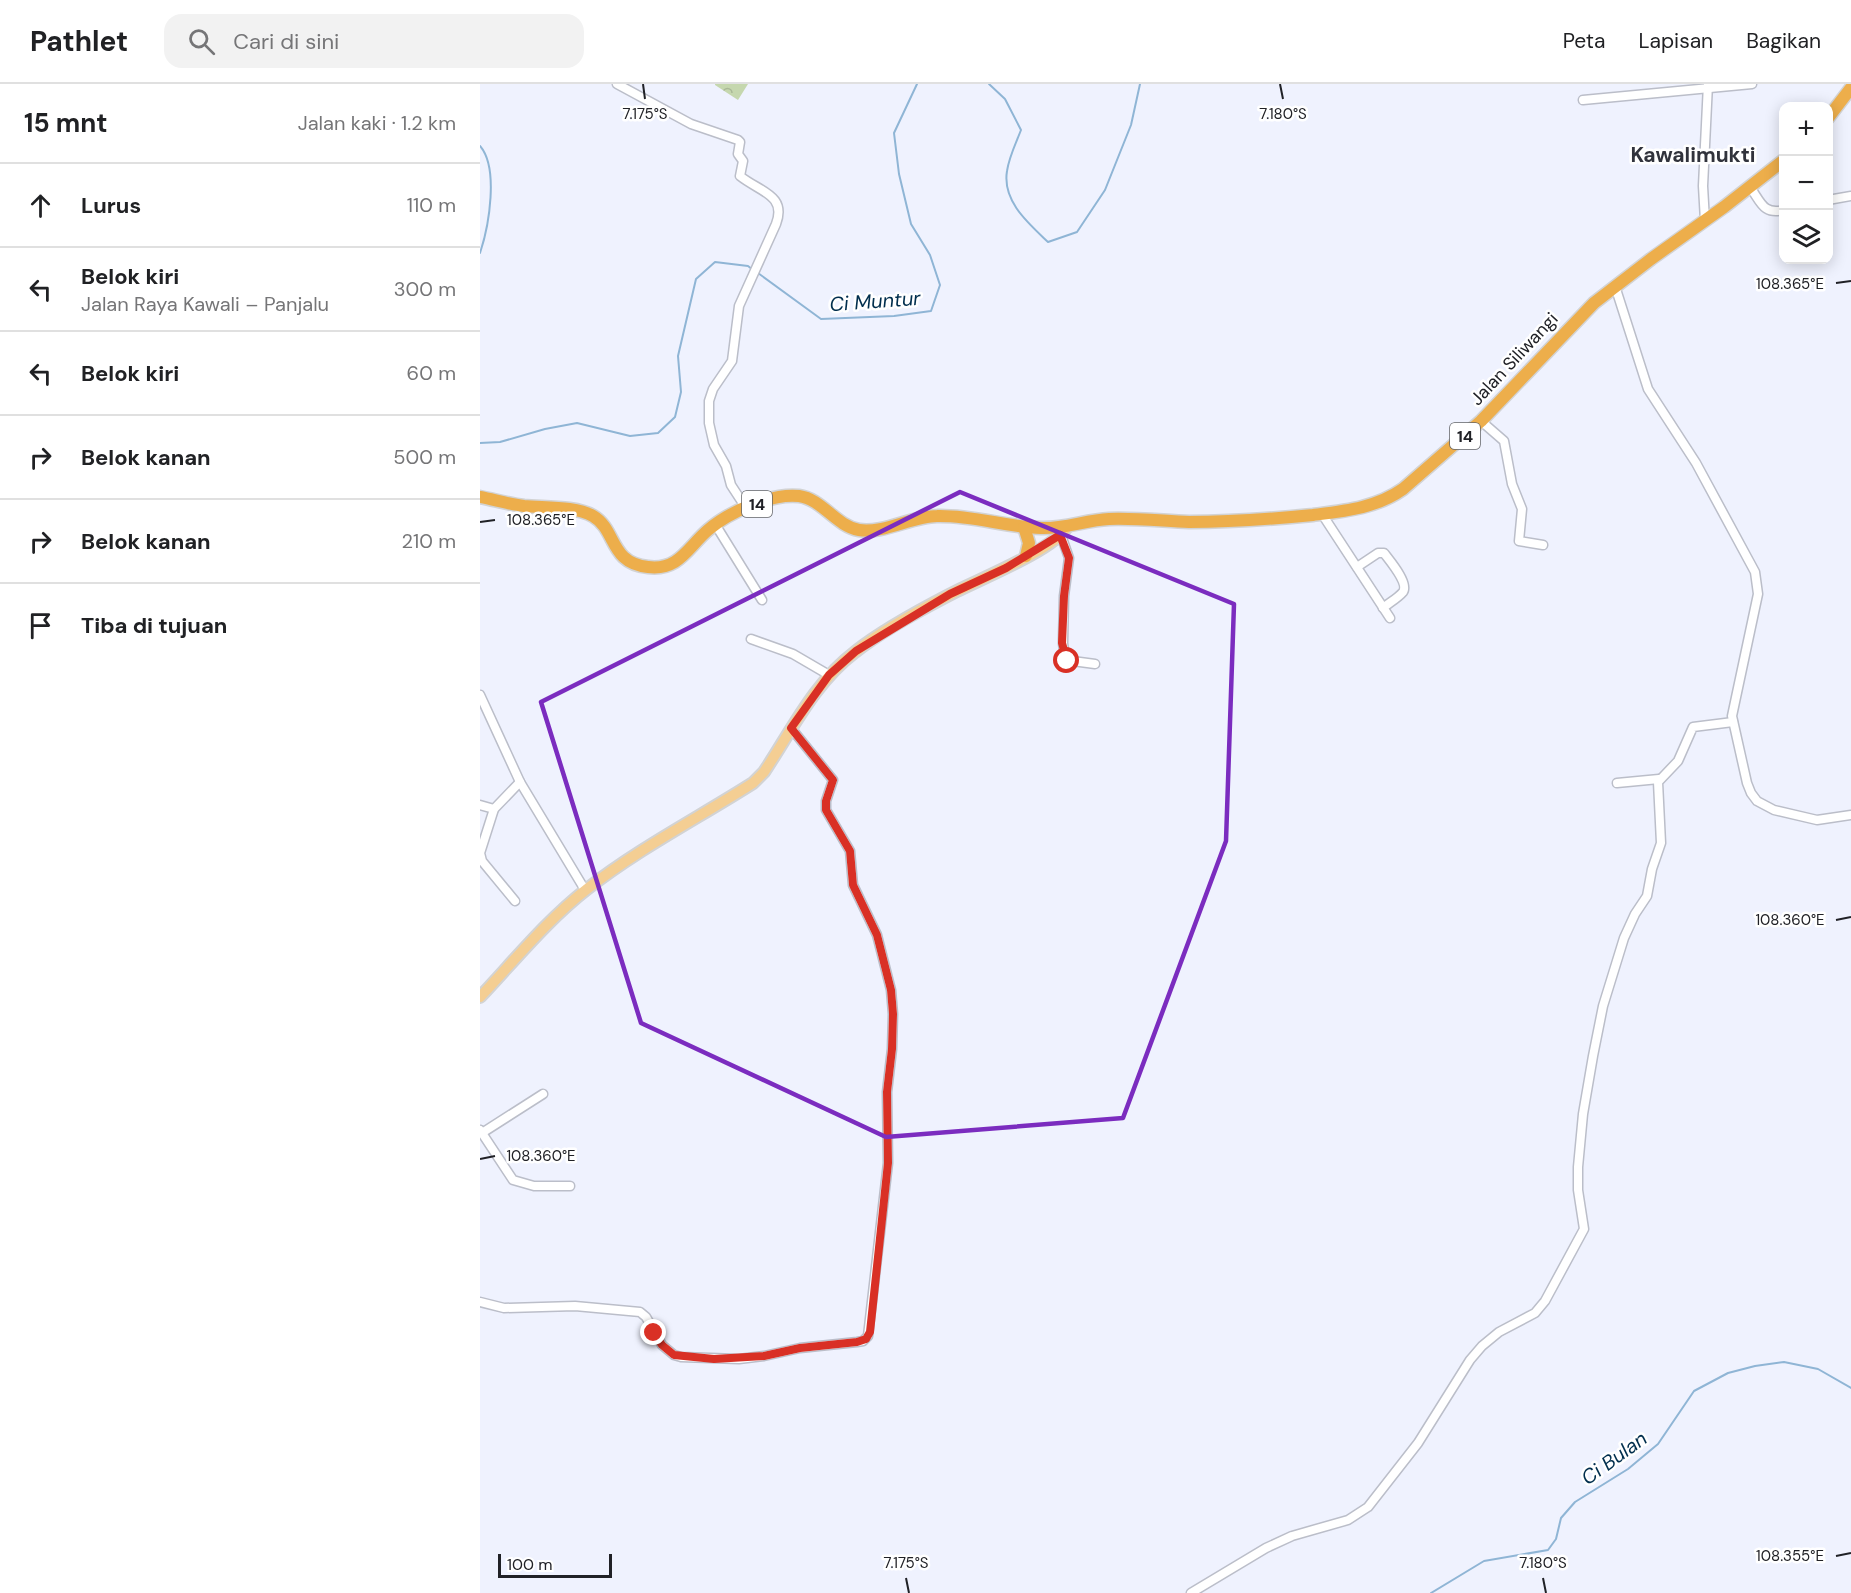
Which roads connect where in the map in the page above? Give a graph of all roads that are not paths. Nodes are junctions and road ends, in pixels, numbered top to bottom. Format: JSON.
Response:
{"nodes":[{"id":1,"x":616,"y":84,"type":"edge"},
{"id":2,"x":1752,"y":84,"type":"edge"},
{"id":3,"x":1708,"y":86,"type":"edge"},
{"id":4,"x":1851,"y":88,"type":"edge"},
{"id":5,"x":1583,"y":100,"type":"dead end"},
{"id":6,"x":1833,"y":111,"type":"edge"},
{"id":7,"x":1779,"y":164,"type":"edge"},
{"id":8,"x":1750,"y":187,"type":"junction"},
{"id":9,"x":1851,"y":196,"type":"edge"},
{"id":10,"x":1833,"y":199,"type":"edge"},
{"id":11,"x":1779,"y":211,"type":"edge"},
{"id":12,"x":1705,"y":221,"type":"junction"},
{"id":13,"x":1615,"y":286,"type":"junction"},
{"id":14,"x":1481,"y":421,"type":"junction"},
{"id":15,"x":480,"y":497,"type":"edge"},
{"id":16,"x":746,"y":508,"type":"junction"},
{"id":17,"x":1322,"y":514,"type":"junction"},
{"id":18,"x":714,"y":524,"type":"junction"},
{"id":19,"x":1024,"y":527,"type":"junction"},
{"id":20,"x":1064,"y":531,"type":"junction"},
{"id":21,"x":1543,"y":545,"type":"dead end"},
{"id":22,"x":1026,"y":556,"type":"junction"},
{"id":23,"x":1357,"y":567,"type":"junction"},
{"id":24,"x":762,"y":600,"type":"dead end"},
{"id":25,"x":1383,"y":608,"type":"junction"},
{"id":26,"x":1390,"y":618,"type":"dead end"},
{"id":27,"x":752,"y":639,"type":"dead end"},
{"id":28,"x":1095,"y":664,"type":"dead end"},
{"id":29,"x":829,"y":675,"type":"junction"},
{"id":30,"x":480,"y":695,"type":"edge"},
{"id":31,"x":1732,"y":722,"type":"junction"},
{"id":32,"x":791,"y":728,"type":"junction"},
{"id":33,"x":1659,"y":779,"type":"junction"},
{"id":34,"x":520,"y":782,"type":"junction"},
{"id":35,"x":1617,"y":783,"type":"dead end"},
{"id":36,"x":480,"y":805,"type":"edge"},
{"id":37,"x":494,"y":809,"type":"junction"},
{"id":38,"x":1851,"y":815,"type":"edge"},
{"id":39,"x":585,"y":890,"type":"junction"},
{"id":40,"x":515,"y":901,"type":"dead end"},
{"id":41,"x":480,"y":997,"type":"edge"},
{"id":42,"x":543,"y":1094,"type":"dead end"},
{"id":43,"x":481,"y":1132,"type":"edge"},
{"id":44,"x":570,"y":1186,"type":"dead end"},
{"id":45,"x":480,"y":1302,"type":"edge"},
{"id":46,"x":1191,"y":1593,"type":"edge"}],
"edges":[{"from":1,"to":16,"type":"street"},
{"from":2,"to":3,"type":"street"},
{"from":3,"to":5,"type":"street"},
{"from":3,"to":12,"type":"street"},
{"from":4,"to":6,"type":"highway"},
{"from":7,"to":8,"type":"highway","name":"Jalan Siliwangi","number":"14"},
{"from":8,"to":11,"type":"street"},
{"from":8,"to":12,"type":"highway","name":"Jalan Siliwangi","number":"14"},
{"from":9,"to":10,"type":"street"},
{"from":12,"to":13,"type":"highway","name":"Jalan Siliwangi","number":"14"},
{"from":13,"to":14,"type":"highway","name":"Jalan Siliwangi","number":"14"},
{"from":13,"to":31,"type":"street"},
{"from":14,"to":17,"type":"highway","name":"Jalan Siliwangi","number":"14"},
{"from":14,"to":21,"type":"street"},
{"from":15,"to":18,"type":"highway","number":"14"},
{"from":16,"to":18,"type":"highway","number":"14"},
{"from":16,"to":19,"type":"highway","number":"14"},
{"from":17,"to":20,"type":"highway","name":"Jalan Siliwangi","number":"14"},
{"from":17,"to":23,"type":"street"},
{"from":18,"to":24,"type":"street"},
{"from":19,"to":20,"type":"highway","number":"14"},
{"from":19,"to":22,"type":"highway"},
{"from":20,"to":22,"type":"main road"},
{"from":20,"to":28,"type":"street"},
{"from":22,"to":29,"type":"main road"},
{"from":23,"to":25,"type":"street"},
{"from":23,"to":25,"type":"street"},
{"from":25,"to":26,"type":"street"},
{"from":27,"to":29,"type":"street"},
{"from":29,"to":32,"type":"main road"},
{"from":30,"to":34,"type":"street"},
{"from":31,"to":33,"type":"street"},
{"from":31,"to":38,"type":"street"},
{"from":32,"to":39,"type":"main road"},
{"from":32,"to":45,"type":"street"},
{"from":33,"to":35,"type":"street"},
{"from":33,"to":46,"type":"street"},
{"from":34,"to":37,"type":"street"},
{"from":34,"to":39,"type":"street"},
{"from":36,"to":37,"type":"street"},
{"from":37,"to":40,"type":"street"},
{"from":39,"to":41,"type":"main road"},
{"from":42,"to":43,"type":"street"},
{"from":43,"to":44,"type":"street"}]}
